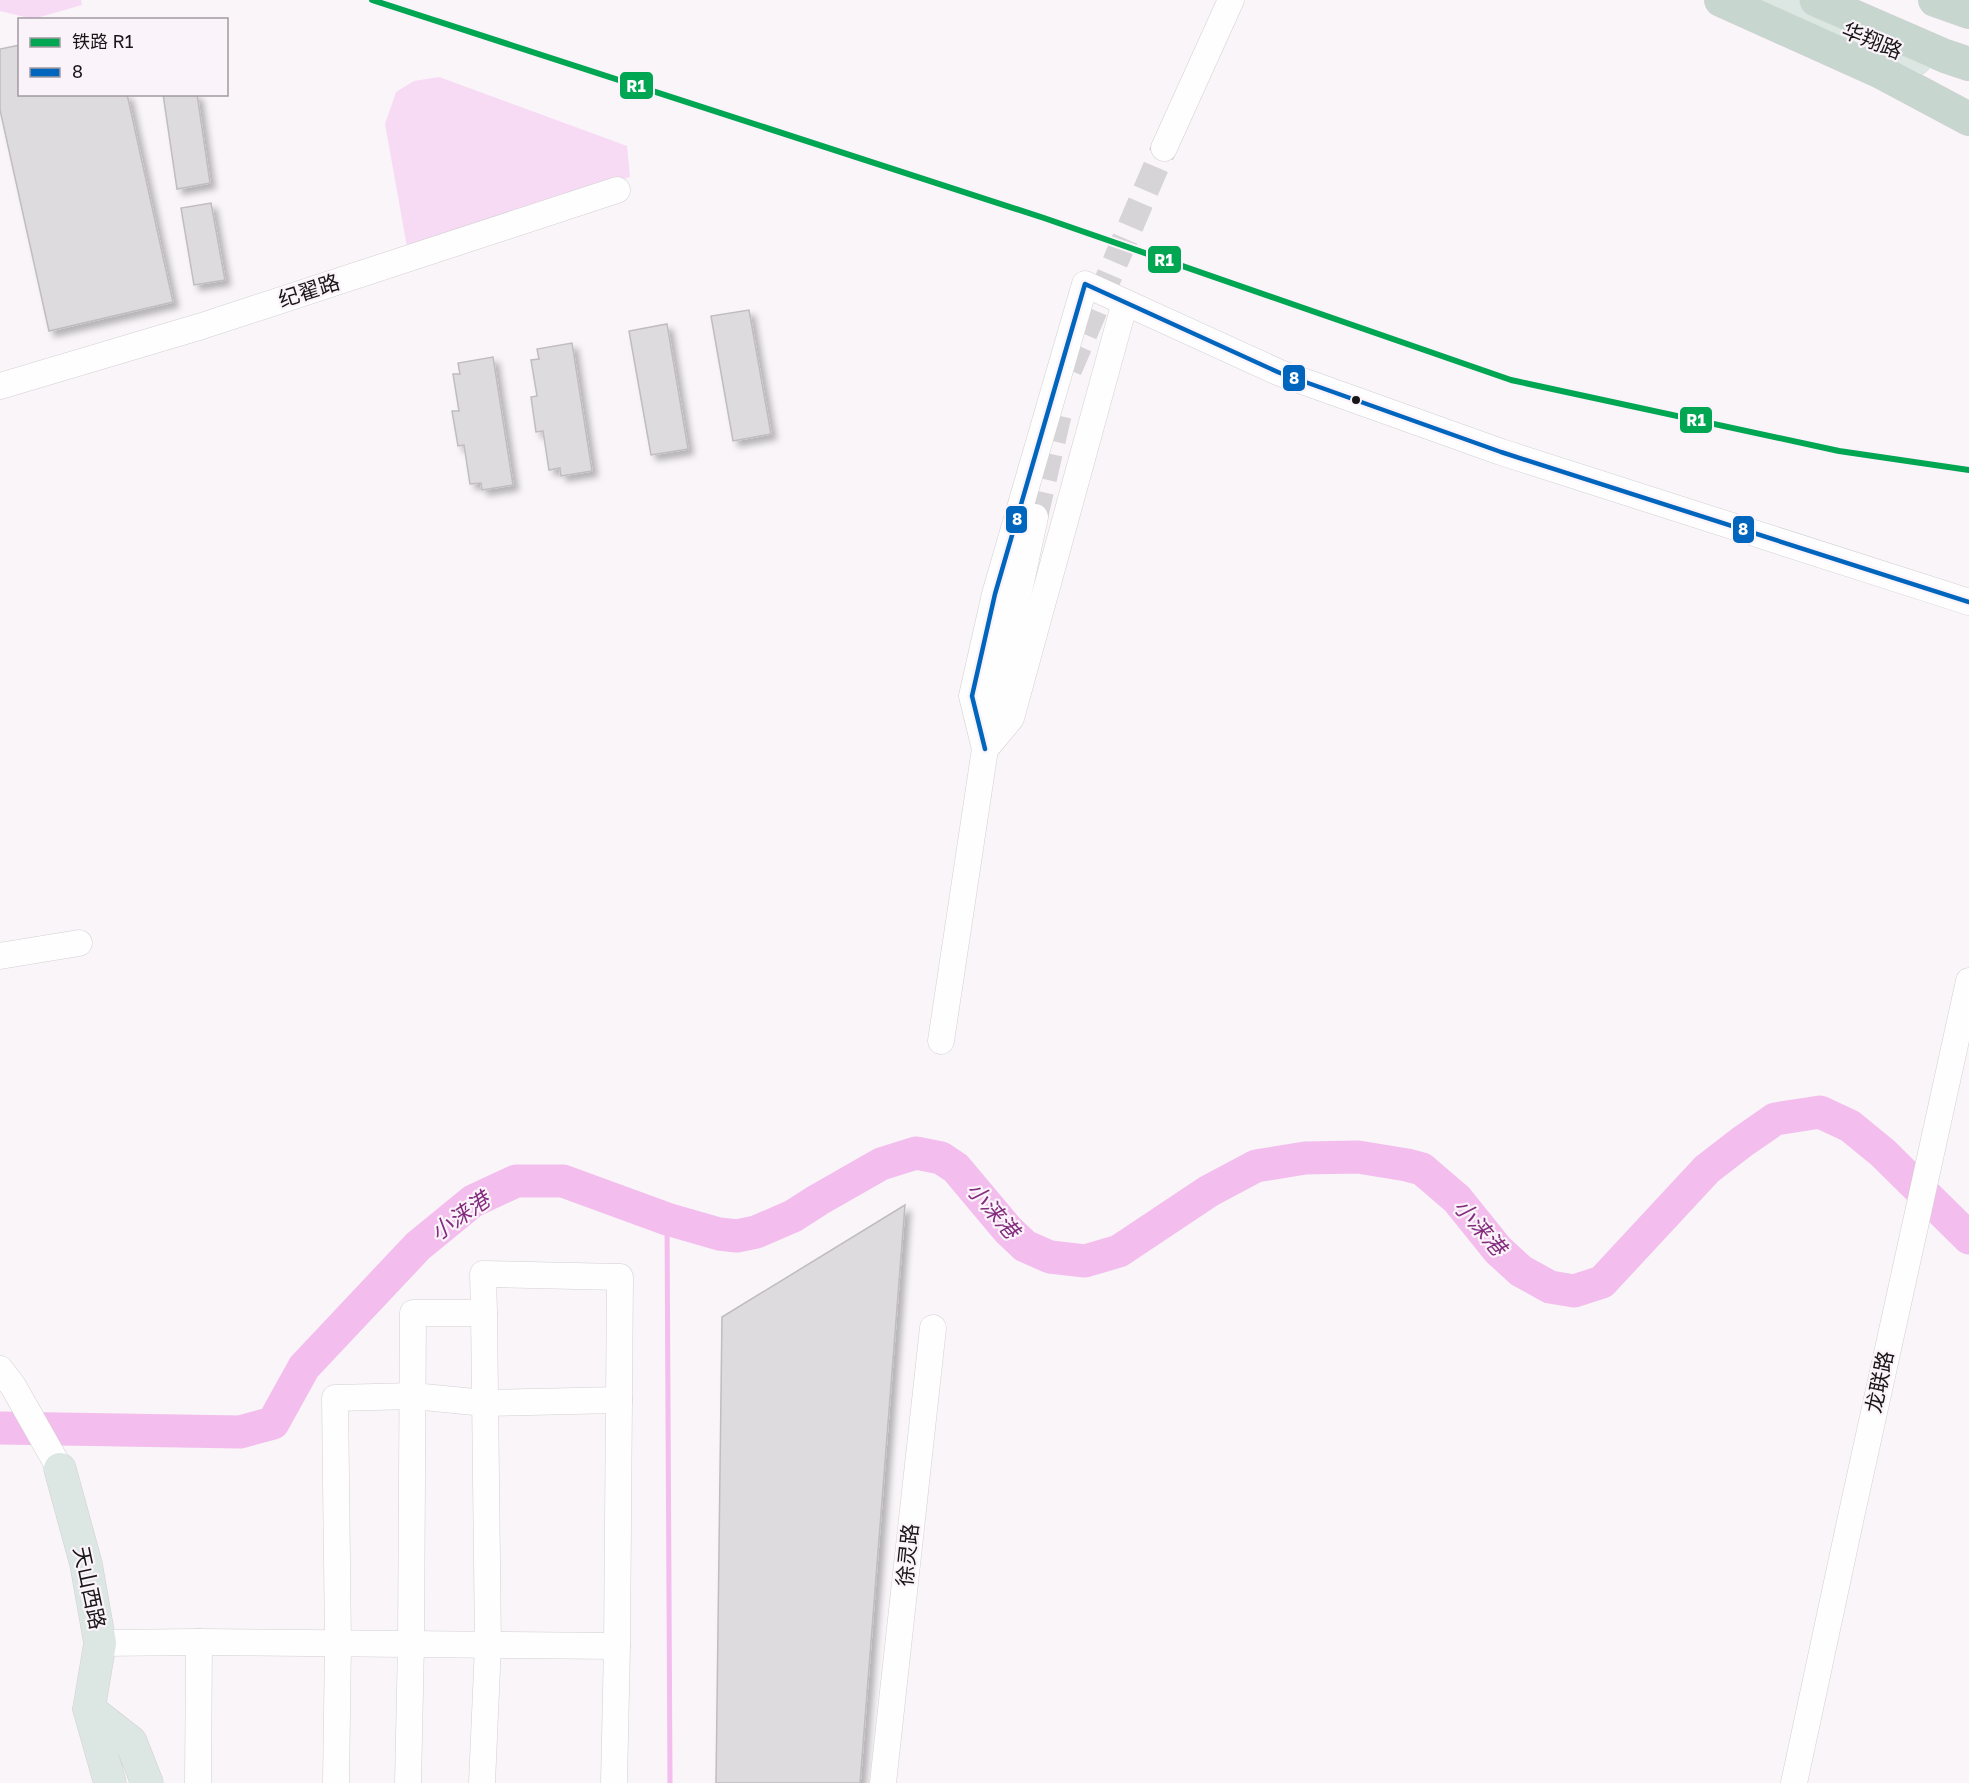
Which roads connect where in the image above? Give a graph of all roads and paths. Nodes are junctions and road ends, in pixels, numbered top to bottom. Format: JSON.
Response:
{"nodes":[{"id":1,"x":1231,"y":0,"type":"edge"},
{"id":2,"x":1721,"y":0,"type":"edge"},
{"id":3,"x":1776,"y":0,"type":"edge"},
{"id":4,"x":1816,"y":0,"type":"edge"},
{"id":5,"x":1935,"y":0,"type":"edge"},
{"id":6,"x":1969,"y":12,"type":"edge"},
{"id":7,"x":1969,"y":64,"type":"edge"},
{"id":8,"x":1969,"y":79,"type":"edge"},
{"id":9,"x":1969,"y":119,"type":"edge"},
{"id":10,"x":1164,"y":148,"type":"tunnel mouth"},
{"id":11,"x":616,"y":190,"type":"dead end"},
{"id":12,"x":1125,"y":302,"type":"junction"},
{"id":13,"x":0,"y":386,"type":"edge"},
{"id":14,"x":1035,"y":517,"type":"tunnel mouth"},
{"id":15,"x":1969,"y":602,"type":"edge"},
{"id":16,"x":985,"y":749,"type":"junction"},
{"id":17,"x":79,"y":943,"type":"dead end"},
{"id":18,"x":0,"y":956,"type":"edge"},
{"id":19,"x":1969,"y":981,"type":"edge"},
{"id":20,"x":941,"y":1041,"type":"dead end"},
{"id":21,"x":484,"y":1313,"type":"junction"},
{"id":22,"x":933,"y":1328,"type":"dead end"},
{"id":23,"x":7,"y":1377,"type":"edge"},
{"id":24,"x":413,"y":1396,"type":"junction"},
{"id":25,"x":619,"y":1400,"type":"junction"},
{"id":26,"x":485,"y":1403,"type":"junction"},
{"id":27,"x":60,"y":1469,"type":"joint"},
{"id":28,"x":199,"y":1642,"type":"junction"},
{"id":29,"x":100,"y":1643,"type":"junction"},
{"id":30,"x":338,"y":1643,"type":"junction"},
{"id":31,"x":411,"y":1644,"type":"junction"},
{"id":32,"x":488,"y":1644,"type":"junction"},
{"id":33,"x":617,"y":1646,"type":"junction"},
{"id":34,"x":88,"y":1709,"type":"junction"},
{"id":35,"x":110,"y":1783,"type":"edge"},
{"id":36,"x":147,"y":1783,"type":"edge"},
{"id":37,"x":198,"y":1783,"type":"edge"},
{"id":38,"x":336,"y":1783,"type":"edge"},
{"id":39,"x":408,"y":1783,"type":"edge"},
{"id":40,"x":482,"y":1783,"type":"edge"},
{"id":41,"x":614,"y":1783,"type":"edge"},
{"id":42,"x":883,"y":1783,"type":"edge"},
{"id":43,"x":1794,"y":1783,"type":"edge"}],
"edges":[{"from":1,"to":10,"type":"street"},
{"from":2,"to":9,"type":"highway"},
{"from":3,"to":8,"type":"main road","name":"华翔路"},
{"from":4,"to":7,"type":"highway"},
{"from":5,"to":6,"type":"highway"},
{"from":11,"to":13,"type":"street","name":"纪翟路"},
{"from":12,"to":15,"type":"street"},
{"from":12,"to":16,"type":"street"},
{"from":12,"to":16,"type":"street"},
{"from":14,"to":16,"type":"street"},
{"from":16,"to":20,"type":"street"},
{"from":17,"to":18,"type":"street"},
{"from":19,"to":43,"type":"street","name":"龙联路"},
{"from":21,"to":24,"type":"street"},
{"from":21,"to":25,"type":"street"},
{"from":21,"to":26,"type":"street"},
{"from":22,"to":42,"type":"street","name":"徐灵路"},
{"from":23,"to":27,"type":"street"},
{"from":24,"to":26,"type":"street"},
{"from":24,"to":30,"type":"street"},
{"from":24,"to":31,"type":"street"},
{"from":25,"to":26,"type":"street"},
{"from":25,"to":33,"type":"street"},
{"from":26,"to":32,"type":"street"},
{"from":27,"to":29,"type":"main road","name":"天山西路"},
{"from":28,"to":29,"type":"street"},
{"from":28,"to":30,"type":"street"},
{"from":28,"to":37,"type":"street"},
{"from":29,"to":34,"type":"main road","name":"天山西路"},
{"from":30,"to":31,"type":"street"},
{"from":30,"to":38,"type":"street"},
{"from":31,"to":32,"type":"street"},
{"from":31,"to":39,"type":"street"},
{"from":32,"to":33,"type":"street"},
{"from":32,"to":40,"type":"street"},
{"from":33,"to":41,"type":"street"},
{"from":34,"to":35,"type":"main road","name":"天山西路"},
{"from":34,"to":36,"type":"main road"}]}
